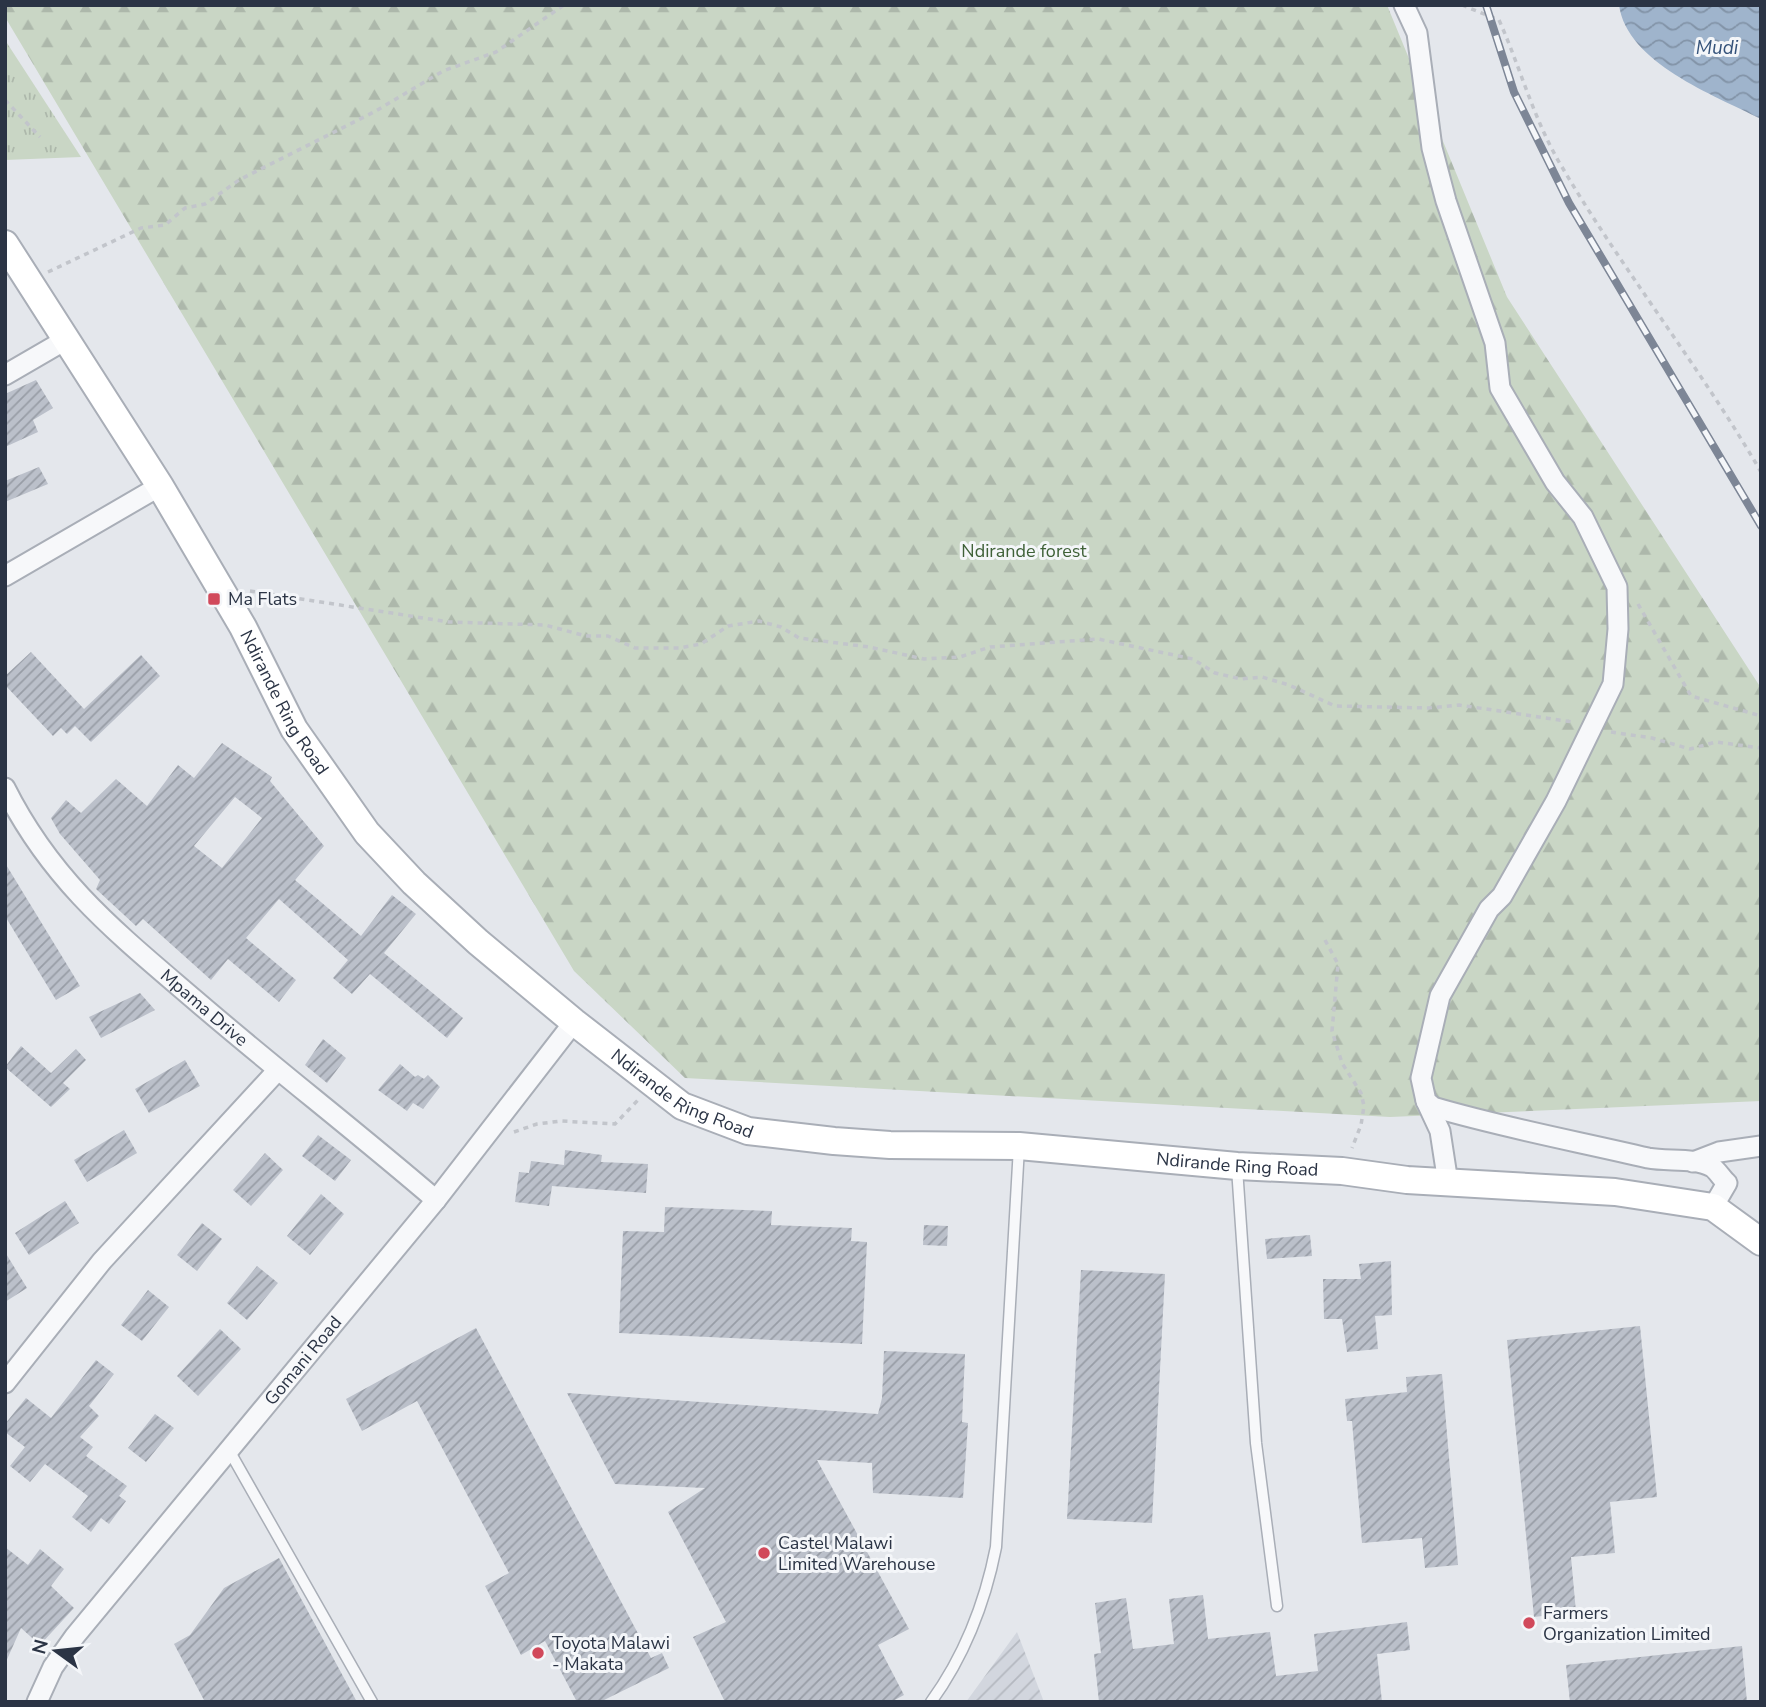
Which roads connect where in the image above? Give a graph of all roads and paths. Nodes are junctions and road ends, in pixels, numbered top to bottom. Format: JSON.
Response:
{"nodes":[{"id":1,"x":565,"y":5,"type":"edge"},
{"id":2,"x":1404,"y":5,"type":"edge"},
{"id":3,"x":1462,"y":5,"type":"edge"},
{"id":4,"x":5,"y":100,"type":"edge"},
{"id":5,"x":40,"y":137,"type":"dead end"},
{"id":6,"x":5,"y":244,"type":"edge"},
{"id":7,"x":30,"y":281,"type":"junction"},
{"id":8,"x":67,"y":339,"type":"junction"},
{"id":9,"x":5,"y":375,"type":"edge"},
{"id":10,"x":1761,"y":472,"type":"edge"},
{"id":11,"x":160,"y":486,"type":"junction"},
{"id":12,"x":5,"y":576,"type":"edge"},
{"id":13,"x":218,"y":583,"type":"junction"},
{"id":14,"x":1616,"y":587,"type":"junction"},
{"id":15,"x":1761,"y":716,"type":"edge"},
{"id":16,"x":1593,"y":725,"type":"junction"},
{"id":17,"x":1761,"y":748,"type":"edge"},
{"id":18,"x":5,"y":788,"type":"edge"},
{"id":19,"x":10,"y":813,"type":"edge"},
{"id":20,"x":1325,"y":940,"type":"dead end"},
{"id":21,"x":574,"y":1022,"type":"junction"},
{"id":22,"x":277,"y":1071,"type":"junction"},
{"id":23,"x":652,"y":1082,"type":"junction"},
{"id":24,"x":1426,"y":1101,"type":"junction"},
{"id":25,"x":479,"y":1145,"type":"junction"},
{"id":26,"x":1019,"y":1146,"type":"junction"},
{"id":27,"x":1761,"y":1146,"type":"edge"},
{"id":28,"x":1693,"y":1162,"type":"junction"},
{"id":29,"x":1237,"y":1166,"type":"junction"},
{"id":30,"x":1342,"y":1171,"type":"junction"},
{"id":31,"x":1448,"y":1183,"type":"junction"},
{"id":32,"x":436,"y":1200,"type":"junction"},
{"id":33,"x":1713,"y":1207,"type":"junction"},
{"id":34,"x":1761,"y":1242,"type":"edge"},
{"id":35,"x":5,"y":1382,"type":"edge"},
{"id":36,"x":230,"y":1452,"type":"junction"},
{"id":37,"x":1277,"y":1606,"type":"dead end"},
{"id":38,"x":37,"y":1702,"type":"edge"},
{"id":39,"x":372,"y":1702,"type":"edge"},
{"id":40,"x":931,"y":1702,"type":"edge"}],
"edges":[{"from":1,"to":7,"type":"path"},
{"from":2,"to":14,"type":"street"},
{"from":3,"to":10,"type":"path"},
{"from":4,"to":5,"type":"path"},
{"from":6,"to":7,"type":"street","name":"Ndirande Ring Road"},
{"from":7,"to":8,"type":"street","name":"Ndirande Ring Road"},
{"from":8,"to":9,"type":"street"},
{"from":8,"to":11,"type":"street","name":"Ndirande Ring Road"},
{"from":11,"to":12,"type":"street"},
{"from":11,"to":13,"type":"street","name":"Ndirande Ring Road"},
{"from":13,"to":16,"type":"path"},
{"from":13,"to":21,"type":"street","name":"Ndirande Ring Road"},
{"from":14,"to":15,"type":"path"},
{"from":14,"to":16,"type":"street"},
{"from":16,"to":17,"type":"path"},
{"from":16,"to":24,"type":"street"},
{"from":18,"to":19,"type":"street","name":"Mpama Drive"},
{"from":19,"to":22,"type":"street","name":"Mpama Drive"},
{"from":20,"to":30,"type":"path"},
{"from":21,"to":23,"type":"street","name":"Ndirande Ring Road"},
{"from":21,"to":25,"type":"street","name":"Gomani Road"},
{"from":22,"to":32,"type":"street","name":"Mpama Drive"},
{"from":22,"to":35,"type":"street"},
{"from":23,"to":25,"type":"path"},
{"from":23,"to":26,"type":"street","name":"Ndirande Ring Road"},
{"from":24,"to":28,"type":"street"},
{"from":24,"to":31,"type":"street"},
{"from":25,"to":32,"type":"street","name":"Gomani Road"},
{"from":26,"to":29,"type":"street","name":"Ndirande Ring Road"},
{"from":26,"to":40,"type":"lane"},
{"from":27,"to":28,"type":"street"},
{"from":28,"to":33,"type":"street"},
{"from":29,"to":30,"type":"street","name":"Ndirande Ring Road"},
{"from":29,"to":37,"type":"lane"},
{"from":30,"to":31,"type":"street","name":"Ndirande Ring Road"},
{"from":31,"to":33,"type":"street","name":"Ndirande Ring Road"},
{"from":32,"to":36,"type":"street","name":"Gomani Road"},
{"from":33,"to":34,"type":"street","name":"Ndirande Ring Road"},
{"from":36,"to":38,"type":"street","name":"Gomani Road"},
{"from":36,"to":39,"type":"lane"}]}
